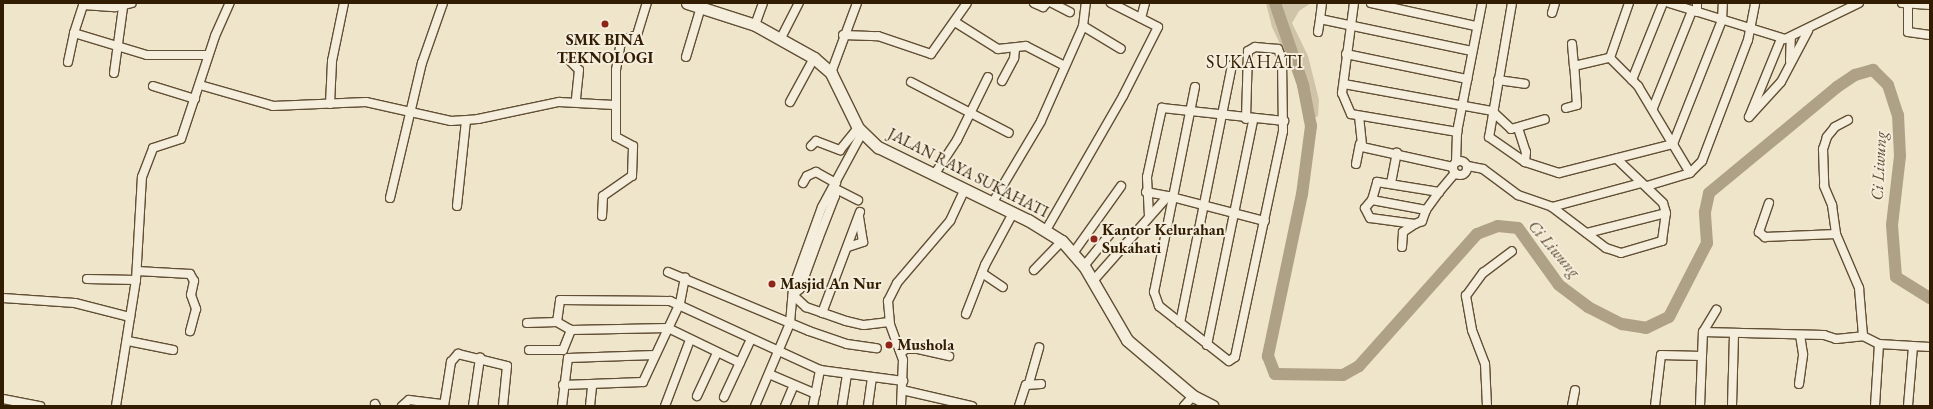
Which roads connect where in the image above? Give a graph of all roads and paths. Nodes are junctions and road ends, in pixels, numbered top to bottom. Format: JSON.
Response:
{"nodes":[{"id":1,"x":89,"y":3,"type":"edge"},
{"id":2,"x":132,"y":3,"type":"edge"},
{"id":3,"x":230,"y":3,"type":"edge"},
{"id":4,"x":344,"y":3,"type":"edge"},
{"id":5,"x":443,"y":3,"type":"edge"},
{"id":6,"x":647,"y":3,"type":"edge"},
{"id":7,"x":687,"y":3,"type":"edge"},
{"id":8,"x":763,"y":3,"type":"edge"},
{"id":9,"x":799,"y":3,"type":"edge"},
{"id":10,"x":857,"y":3,"type":"edge"},
{"id":11,"x":967,"y":3,"type":"edge"},
{"id":12,"x":1034,"y":3,"type":"edge"},
{"id":13,"x":1047,"y":3,"type":"edge"},
{"id":14,"x":1052,"y":3,"type":"edge"},
{"id":15,"x":1086,"y":3,"type":"edge"},
{"id":16,"x":1111,"y":3,"type":"edge"},
{"id":17,"x":1145,"y":3,"type":"edge"},
{"id":18,"x":1322,"y":3,"type":"edge"},
{"id":19,"x":1354,"y":3,"type":"edge"},
{"id":20,"x":1371,"y":3,"type":"edge"},
{"id":21,"x":1482,"y":3,"type":"edge"},
{"id":22,"x":1512,"y":3,"type":"edge"},
{"id":23,"x":1555,"y":3,"type":"edge"},
{"id":24,"x":1629,"y":3,"type":"edge"},
{"id":25,"x":1663,"y":3,"type":"edge"},
{"id":26,"x":1669,"y":3,"type":"edge"},
{"id":27,"x":1697,"y":3,"type":"edge"},
{"id":28,"x":1723,"y":3,"type":"edge"},
{"id":29,"x":1755,"y":3,"type":"edge"},
{"id":30,"x":1859,"y":3,"type":"edge"},
{"id":31,"x":1905,"y":3,"type":"edge"},
{"id":32,"x":1930,"y":5,"type":"edge"},
{"id":33,"x":123,"y":7,"type":"junction"},
{"id":34,"x":701,"y":7,"type":"junction"},
{"id":35,"x":1070,"y":12,"type":"dead end"},
{"id":36,"x":1694,"y":12,"type":"junction"},
{"id":37,"x":1552,"y":13,"type":"dead end"},
{"id":38,"x":1141,"y":18,"type":"junction"},
{"id":39,"x":1320,"y":19,"type":"junction"},
{"id":40,"x":1722,"y":20,"type":"junction"},
{"id":41,"x":955,"y":22,"type":"junction"},
{"id":42,"x":755,"y":25,"type":"junction"},
{"id":43,"x":1083,"y":26,"type":"junction"},
{"id":44,"x":1476,"y":26,"type":"junction"},
{"id":45,"x":1350,"y":27,"type":"junction"},
{"id":46,"x":1751,"y":30,"type":"junction"},
{"id":47,"x":1808,"y":31,"type":"junction"},
{"id":48,"x":1318,"y":32,"type":"dead end"},
{"id":49,"x":74,"y":33,"type":"junction"},
{"id":50,"x":843,"y":35,"type":"junction"},
{"id":51,"x":1930,"y":35,"type":"edge"},
{"id":52,"x":781,"y":38,"type":"junction"},
{"id":53,"x":1791,"y":38,"type":"junction"},
{"id":54,"x":1781,"y":39,"type":"junction"},
{"id":55,"x":1572,"y":44,"type":"dead end"},
{"id":56,"x":118,"y":48,"type":"junction"},
{"id":57,"x":1121,"y":48,"type":"dead end"},
{"id":58,"x":1015,"y":50,"type":"junction"},
{"id":59,"x":1472,"y":51,"type":"junction"},
{"id":60,"x":1346,"y":54,"type":"junction"},
{"id":61,"x":208,"y":55,"type":"junction"},
{"id":62,"x":686,"y":58,"type":"dead end"},
{"id":63,"x":814,"y":58,"type":"junction"},
{"id":64,"x":1610,"y":58,"type":"junction"},
{"id":65,"x":68,"y":62,"type":"dead end"},
{"id":66,"x":571,"y":62,"type":"dead end"},
{"id":67,"x":1063,"y":64,"type":"junction"},
{"id":68,"x":1232,"y":65,"type":"dead end"},
{"id":69,"x":1790,"y":65,"type":"junction"},
{"id":70,"x":1574,"y":66,"type":"junction"},
{"id":71,"x":114,"y":72,"type":"dead end"},
{"id":72,"x":831,"y":73,"type":"junction"},
{"id":73,"x":988,"y":77,"type":"dead end"},
{"id":74,"x":1467,"y":79,"type":"junction"},
{"id":75,"x":1498,"y":80,"type":"junction"},
{"id":76,"x":1632,"y":80,"type":"junction"},
{"id":77,"x":1002,"y":81,"type":"dead end"},
{"id":78,"x":911,"y":82,"type":"dead end"},
{"id":79,"x":1344,"y":84,"type":"junction"},
{"id":80,"x":1525,"y":84,"type":"dead end"},
{"id":81,"x":200,"y":85,"type":"junction"},
{"id":82,"x":153,"y":86,"type":"dead end"},
{"id":83,"x":1195,"y":87,"type":"dead end"},
{"id":84,"x":195,"y":99,"type":"junction"},
{"id":85,"x":576,"y":102,"type":"junction"},
{"id":86,"x":790,"y":102,"type":"dead end"},
{"id":87,"x":330,"y":104,"type":"junction"},
{"id":88,"x":614,"y":105,"type":"junction"},
{"id":89,"x":1461,"y":107,"type":"junction"},
{"id":90,"x":1566,"y":108,"type":"dead end"},
{"id":91,"x":1653,"y":108,"type":"junction"},
{"id":92,"x":1191,"y":110,"type":"junction"},
{"id":93,"x":410,"y":111,"type":"junction"},
{"id":94,"x":971,"y":111,"type":"junction"},
{"id":95,"x":1492,"y":111,"type":"junction"},
{"id":96,"x":1220,"y":116,"type":"junction"},
{"id":97,"x":1359,"y":116,"type":"junction"},
{"id":98,"x":1250,"y":119,"type":"junction"},
{"id":99,"x":1545,"y":119,"type":"dead end"},
{"id":100,"x":1848,"y":120,"type":"dead end"},
{"id":101,"x":466,"y":121,"type":"junction"},
{"id":102,"x":1284,"y":121,"type":"junction"},
{"id":103,"x":1518,"y":128,"type":"junction"},
{"id":104,"x":860,"y":130,"type":"junction"},
{"id":105,"x":1457,"y":132,"type":"junction"},
{"id":106,"x":1009,"y":133,"type":"dead end"},
{"id":107,"x":1674,"y":144,"type":"junction"},
{"id":108,"x":811,"y":146,"type":"dead end"},
{"id":109,"x":1362,"y":146,"type":"junction"},
{"id":110,"x":1397,"y":153,"type":"junction"},
{"id":111,"x":1618,"y":159,"type":"junction"},
{"id":112,"x":1525,"y":162,"type":"junction"},
{"id":113,"x":1356,"y":164,"type":"dead end"},
{"id":114,"x":1468,"y":166,"type":"junction"},
{"id":115,"x":1455,"y":167,"type":"junction"},
{"id":116,"x":1690,"y":173,"type":"junction"},
{"id":117,"x":934,"y":176,"type":"junction"},
{"id":118,"x":803,"y":183,"type":"dead end"},
{"id":119,"x":1391,"y":183,"type":"junction"},
{"id":120,"x":1644,"y":184,"type":"junction"},
{"id":121,"x":835,"y":186,"type":"junction"},
{"id":122,"x":1121,"y":186,"type":"dead end"},
{"id":123,"x":965,"y":189,"type":"junction"},
{"id":124,"x":1146,"y":192,"type":"junction"},
{"id":125,"x":1439,"y":192,"type":"junction"},
{"id":126,"x":1171,"y":197,"type":"junction"},
{"id":127,"x":390,"y":198,"type":"dead end"},
{"id":128,"x":858,"y":200,"type":"dead end"},
{"id":129,"x":1372,"y":200,"type":"junction"},
{"id":130,"x":993,"y":202,"type":"junction"},
{"id":131,"x":1769,"y":203,"type":"dead end"},
{"id":132,"x":457,"y":206,"type":"dead end"},
{"id":133,"x":1204,"y":206,"type":"junction"},
{"id":134,"x":1552,"y":207,"type":"junction"},
{"id":135,"x":1426,"y":210,"type":"junction"},
{"id":136,"x":1234,"y":212,"type":"junction"},
{"id":137,"x":1013,"y":213,"type":"junction"},
{"id":138,"x":1666,"y":213,"type":"junction"},
{"id":139,"x":602,"y":216,"type":"dead end"},
{"id":140,"x":1149,"y":216,"type":"junction"},
{"id":141,"x":1265,"y":221,"type":"junction"},
{"id":142,"x":1415,"y":224,"type":"junction"},
{"id":143,"x":1046,"y":230,"type":"junction"},
{"id":144,"x":1587,"y":233,"type":"junction"},
{"id":145,"x":1836,"y":234,"type":"junction"},
{"id":146,"x":1109,"y":235,"type":"dead end"},
{"id":147,"x":1062,"y":241,"type":"junction"},
{"id":148,"x":1402,"y":246,"type":"dead end"},
{"id":149,"x":848,"y":247,"type":"junction"},
{"id":150,"x":1512,"y":251,"type":"dead end"},
{"id":151,"x":1074,"y":252,"type":"junction"},
{"id":152,"x":1084,"y":266,"type":"junction"},
{"id":153,"x":1034,"y":270,"type":"dead end"},
{"id":154,"x":137,"y":271,"type":"junction"},
{"id":155,"x":668,"y":272,"type":"dead end"},
{"id":156,"x":982,"y":272,"type":"junction"},
{"id":157,"x":685,"y":277,"type":"junction"},
{"id":158,"x":87,"y":279,"type":"dead end"},
{"id":159,"x":136,"y":280,"type":"junction"},
{"id":160,"x":1093,"y":281,"type":"junction"},
{"id":161,"x":1003,"y":287,"type":"dead end"},
{"id":162,"x":793,"y":295,"type":"junction"},
{"id":163,"x":3,"y":298,"type":"edge"},
{"id":164,"x":680,"y":303,"type":"junction"},
{"id":165,"x":1716,"y":310,"type":"dead end"},
{"id":166,"x":822,"y":313,"type":"junction"},
{"id":167,"x":966,"y":314,"type":"dead end"},
{"id":168,"x":130,"y":317,"type":"junction"},
{"id":169,"x":557,"y":322,"type":"junction"},
{"id":170,"x":887,"y":322,"type":"dead end"},
{"id":171,"x":526,"y":323,"type":"dead end"},
{"id":172,"x":790,"y":323,"type":"junction"},
{"id":173,"x":1180,"y":323,"type":"junction"},
{"id":174,"x":668,"y":328,"type":"junction"},
{"id":175,"x":571,"y":330,"type":"junction"},
{"id":176,"x":190,"y":331,"type":"dead end"},
{"id":177,"x":1703,"y":332,"type":"junction"},
{"id":178,"x":1734,"y":334,"type":"junction"},
{"id":179,"x":1800,"y":336,"type":"junction"},
{"id":180,"x":1863,"y":336,"type":"junction"},
{"id":181,"x":751,"y":339,"type":"junction"},
{"id":182,"x":690,"y":340,"type":"junction"},
{"id":183,"x":128,"y":341,"type":"junction"},
{"id":184,"x":1879,"y":344,"type":"junction"},
{"id":185,"x":1207,"y":345,"type":"junction"},
{"id":186,"x":1912,"y":346,"type":"junction"},
{"id":187,"x":1039,"y":347,"type":"dead end"},
{"id":188,"x":1930,"y":347,"type":"edge"},
{"id":189,"x":877,"y":348,"type":"dead end"},
{"id":190,"x":173,"y":350,"type":"dead end"},
{"id":191,"x":529,"y":350,"type":"dead end"},
{"id":192,"x":778,"y":351,"type":"junction"},
{"id":193,"x":717,"y":352,"type":"junction"},
{"id":194,"x":901,"y":353,"type":"junction"},
{"id":195,"x":655,"y":355,"type":"junction"},
{"id":196,"x":949,"y":356,"type":"dead end"},
{"id":197,"x":1702,"y":356,"type":"junction"},
{"id":198,"x":480,"y":358,"type":"junction"},
{"id":199,"x":740,"y":363,"type":"junction"},
{"id":200,"x":820,"y":370,"type":"junction"},
{"id":201,"x":769,"y":374,"type":"junction"},
{"id":202,"x":847,"y":374,"type":"junction"},
{"id":203,"x":872,"y":377,"type":"junction"},
{"id":204,"x":903,"y":380,"type":"junction"},
{"id":205,"x":1029,"y":383,"type":"junction"},
{"id":206,"x":1041,"y":384,"type":"dead end"},
{"id":207,"x":1799,"y":384,"type":"dead end"},
{"id":208,"x":563,"y":385,"type":"junction"},
{"id":209,"x":592,"y":386,"type":"junction"},
{"id":210,"x":793,"y":387,"type":"junction"},
{"id":211,"x":902,"y":390,"type":"junction"},
{"id":212,"x":1575,"y":390,"type":"dead end"},
{"id":213,"x":816,"y":394,"type":"junction"},
{"id":214,"x":696,"y":396,"type":"dead end"},
{"id":215,"x":1194,"y":396,"type":"junction"},
{"id":216,"x":724,"y":397,"type":"dead end"},
{"id":217,"x":3,"y":399,"type":"edge"},
{"id":218,"x":444,"y":405,"type":"edge"},
{"id":219,"x":40,"y":406,"type":"edge"},
{"id":220,"x":116,"y":406,"type":"edge"},
{"id":221,"x":402,"y":406,"type":"edge"},
{"id":222,"x":473,"y":406,"type":"edge"},
{"id":223,"x":503,"y":406,"type":"edge"},
{"id":224,"x":562,"y":406,"type":"edge"},
{"id":225,"x":590,"y":406,"type":"edge"},
{"id":226,"x":665,"y":406,"type":"edge"},
{"id":227,"x":755,"y":406,"type":"edge"},
{"id":228,"x":785,"y":406,"type":"edge"},
{"id":229,"x":812,"y":406,"type":"edge"},
{"id":230,"x":842,"y":406,"type":"edge"},
{"id":231,"x":868,"y":406,"type":"edge"},
{"id":232,"x":901,"y":406,"type":"edge"},
{"id":233,"x":972,"y":406,"type":"edge"},
{"id":234,"x":1019,"y":406,"type":"edge"},
{"id":235,"x":1184,"y":406,"type":"edge"},
{"id":236,"x":1213,"y":406,"type":"edge"},
{"id":237,"x":1488,"y":406,"type":"edge"},
{"id":238,"x":1572,"y":406,"type":"edge"},
{"id":239,"x":1655,"y":406,"type":"edge"},
{"id":240,"x":1700,"y":406,"type":"edge"},
{"id":241,"x":1732,"y":406,"type":"edge"},
{"id":242,"x":1875,"y":406,"type":"edge"},
{"id":243,"x":1908,"y":406,"type":"edge"}],
"edges":[{"from":1,"to":33,"type":"street"},
{"from":1,"to":49,"type":"street"},
{"from":2,"to":33,"type":"street"},
{"from":3,"to":61,"type":"street"},
{"from":4,"to":87,"type":"street"},
{"from":5,"to":93,"type":"street"},
{"from":6,"to":88,"type":"street"},
{"from":7,"to":34,"type":"main road","name":"JALAN RAYA SUKAHATI"},
{"from":8,"to":42,"type":"street"},
{"from":9,"to":52,"type":"street"},
{"from":10,"to":50,"type":"street"},
{"from":11,"to":41,"type":"street"},
{"from":12,"to":13,"type":"street"},
{"from":14,"to":35,"type":"street"},
{"from":15,"to":43,"type":"street"},
{"from":16,"to":38,"type":"street"},
{"from":17,"to":38,"type":"street"},
{"from":18,"to":39,"type":"street"},
{"from":19,"to":45,"type":"street"},
{"from":20,"to":44,"type":"street"},
{"from":21,"to":44,"type":"street"},
{"from":22,"to":75,"type":"street"},
{"from":23,"to":37,"type":"street"},
{"from":24,"to":64,"type":"street"},
{"from":25,"to":76,"type":"street"},
{"from":26,"to":36,"type":"street"},
{"from":27,"to":36,"type":"street"},
{"from":28,"to":40,"type":"street"},
{"from":29,"to":46,"type":"street"},
{"from":30,"to":47,"type":"street"},
{"from":31,"to":32,"type":"street"},
{"from":31,"to":51,"type":"street"},
{"from":33,"to":56,"type":"street"},
{"from":34,"to":42,"type":"main road","name":"JALAN RAYA SUKAHATI"},
{"from":34,"to":62,"type":"street"},
{"from":36,"to":40,"type":"street"},
{"from":36,"to":91,"type":"street"},
{"from":38,"to":143,"type":"street"},
{"from":39,"to":45,"type":"street"},
{"from":39,"to":48,"type":"street"},
{"from":40,"to":46,"type":"street"},
{"from":40,"to":107,"type":"street"},
{"from":41,"to":50,"type":"street"},
{"from":41,"to":58,"type":"street"},
{"from":42,"to":52,"type":"main road","name":"JALAN RAYA SUKAHATI"},
{"from":43,"to":57,"type":"street"},
{"from":43,"to":67,"type":"street"},
{"from":44,"to":59,"type":"street"},
{"from":45,"to":59,"type":"street"},
{"from":45,"to":60,"type":"street"},
{"from":46,"to":54,"type":"street"},
{"from":46,"to":116,"type":"street"},
{"from":47,"to":53,"type":"street"},
{"from":47,"to":69,"type":"street"},
{"from":49,"to":56,"type":"street"},
{"from":49,"to":65,"type":"street"},
{"from":50,"to":72,"type":"street"},
{"from":52,"to":63,"type":"main road","name":"JALAN RAYA SUKAHATI"},
{"from":53,"to":54,"type":"street"},
{"from":53,"to":69,"type":"street"},
{"from":54,"to":69,"type":"street"},
{"from":55,"to":70,"type":"street"},
{"from":56,"to":61,"type":"street"},
{"from":56,"to":71,"type":"street"},
{"from":58,"to":67,"type":"street"},
{"from":58,"to":77,"type":"street"},
{"from":59,"to":74,"type":"street"},
{"from":60,"to":74,"type":"street"},
{"from":60,"to":79,"type":"street"},
{"from":61,"to":81,"type":"street"},
{"from":63,"to":72,"type":"main road","name":"JALAN RAYA SUKAHATI"},
{"from":63,"to":86,"type":"street"},
{"from":64,"to":70,"type":"street"},
{"from":64,"to":76,"type":"street"},
{"from":66,"to":85,"type":"street"},
{"from":67,"to":130,"type":"street"},
{"from":68,"to":96,"type":"street"},
{"from":70,"to":90,"type":"street"},
{"from":72,"to":104,"type":"main road","name":"JALAN RAYA SUKAHATI"},
{"from":73,"to":94,"type":"street"},
{"from":74,"to":89,"type":"street"},
{"from":75,"to":80,"type":"street"},
{"from":75,"to":95,"type":"street"},
{"from":76,"to":91,"type":"street"},
{"from":78,"to":94,"type":"street"},
{"from":79,"to":89,"type":"street"},
{"from":79,"to":97,"type":"street"},
{"from":81,"to":84,"type":"street"},
{"from":81,"to":87,"type":"street"},
{"from":82,"to":84,"type":"street"},
{"from":83,"to":92,"type":"street"},
{"from":84,"to":154,"type":"street"},
{"from":85,"to":88,"type":"street"},
{"from":85,"to":101,"type":"street"},
{"from":87,"to":93,"type":"street"},
{"from":88,"to":139,"type":"street"},
{"from":89,"to":95,"type":"street"},
{"from":89,"to":105,"type":"street"},
{"from":91,"to":107,"type":"street"},
{"from":92,"to":96,"type":"street"},
{"from":92,"to":124,"type":"street"},
{"from":92,"to":126,"type":"street"},
{"from":93,"to":101,"type":"street"},
{"from":93,"to":127,"type":"street"},
{"from":94,"to":106,"type":"street"},
{"from":94,"to":117,"type":"street"},
{"from":95,"to":103,"type":"street"},
{"from":95,"to":112,"type":"street"},
{"from":96,"to":98,"type":"street"},
{"from":96,"to":133,"type":"street"},
{"from":97,"to":105,"type":"street"},
{"from":97,"to":109,"type":"street"},
{"from":98,"to":102,"type":"street"},
{"from":98,"to":102,"type":"street"},
{"from":98,"to":136,"type":"street"},
{"from":99,"to":103,"type":"street"},
{"from":100,"to":145,"type":"street"},
{"from":101,"to":132,"type":"street"},
{"from":102,"to":141,"type":"street"},
{"from":103,"to":112,"type":"street"},
{"from":104,"to":108,"type":"street"},
{"from":104,"to":117,"type":"main road","name":"JALAN RAYA SUKAHATI"},
{"from":104,"to":121,"type":"street"},
{"from":105,"to":115,"type":"street"},
{"from":107,"to":111,"type":"street"},
{"from":107,"to":116,"type":"street"},
{"from":109,"to":110,"type":"street"},
{"from":109,"to":113,"type":"street"},
{"from":110,"to":115,"type":"street"},
{"from":110,"to":119,"type":"street"},
{"from":111,"to":112,"type":"street"},
{"from":111,"to":120,"type":"street"},
{"from":114,"to":115,"type":"street"},
{"from":114,"to":115,"type":"street"},
{"from":114,"to":134,"type":"street"},
{"from":115,"to":125,"type":"street"},
{"from":116,"to":120,"type":"street"},
{"from":117,"to":123,"type":"main road","name":"JALAN RAYA SUKAHATI"},
{"from":118,"to":121,"type":"street"},
{"from":119,"to":125,"type":"street"},
{"from":119,"to":129,"type":"street"},
{"from":120,"to":134,"type":"street"},
{"from":120,"to":138,"type":"street"},
{"from":121,"to":128,"type":"street"},
{"from":121,"to":162,"type":"street"},
{"from":122,"to":151,"type":"street"},
{"from":123,"to":130,"type":"main road","name":"JALAN RAYA SUKAHATI"},
{"from":123,"to":194,"type":"street"},
{"from":124,"to":126,"type":"street"},
{"from":124,"to":140,"type":"street"},
{"from":125,"to":135,"type":"street"},
{"from":126,"to":133,"type":"street"},
{"from":126,"to":140,"type":"street"},
{"from":126,"to":173,"type":"street"},
{"from":129,"to":135,"type":"street"},
{"from":129,"to":142,"type":"street"},
{"from":130,"to":137,"type":"main road","name":"JALAN RAYA SUKAHATI"},
{"from":131,"to":145,"type":"street"},
{"from":133,"to":136,"type":"street"},
{"from":133,"to":173,"type":"street"},
{"from":134,"to":144,"type":"street"},
{"from":135,"to":142,"type":"street"},
{"from":136,"to":141,"type":"street"},
{"from":136,"to":185,"type":"street"},
{"from":137,"to":143,"type":"main road","name":"JALAN RAYA SUKAHATI"},
{"from":137,"to":156,"type":"street"},
{"from":138,"to":144,"type":"street"},
{"from":138,"to":144,"type":"street"},
{"from":140,"to":160,"type":"street"},
{"from":141,"to":185,"type":"street"},
{"from":142,"to":148,"type":"street"},
{"from":143,"to":147,"type":"main road","name":"JALAN RAYA SUKAHATI"},
{"from":145,"to":180,"type":"street"},
{"from":146,"to":152,"type":"street"},
{"from":147,"to":151,"type":"main road","name":"JALAN RAYA SUKAHATI"},
{"from":147,"to":153,"type":"street"},
{"from":149,"to":149,"type":"street"},
{"from":149,"to":166,"type":"street"},
{"from":150,"to":237,"type":"street"},
{"from":151,"to":152,"type":"main road","name":"JALAN RAYA SUKAHATI"},
{"from":152,"to":160,"type":"main road","name":"JALAN RAYA SUKAHATI"},
{"from":154,"to":159,"type":"street"},
{"from":154,"to":176,"type":"street"},
{"from":155,"to":157,"type":"street"},
{"from":156,"to":161,"type":"street"},
{"from":156,"to":167,"type":"street"},
{"from":157,"to":164,"type":"street"},
{"from":157,"to":172,"type":"street"},
{"from":158,"to":159,"type":"street"},
{"from":159,"to":168,"type":"street"},
{"from":160,"to":215,"type":"main road","name":"JALAN RAYA SUKAHATI"},
{"from":162,"to":166,"type":"street"},
{"from":162,"to":172,"type":"street"},
{"from":163,"to":168,"type":"street"},
{"from":164,"to":169,"type":"street"},
{"from":164,"to":174,"type":"street"},
{"from":164,"to":181,"type":"street"},
{"from":165,"to":177,"type":"street"},
{"from":166,"to":170,"type":"street"},
{"from":168,"to":183,"type":"street"},
{"from":169,"to":171,"type":"street"},
{"from":169,"to":175,"type":"street"},
{"from":172,"to":189,"type":"street"},
{"from":172,"to":192,"type":"street"},
{"from":173,"to":185,"type":"street"},
{"from":174,"to":175,"type":"street"},
{"from":174,"to":182,"type":"street"},
{"from":174,"to":195,"type":"street"},
{"from":175,"to":191,"type":"street"},
{"from":177,"to":178,"type":"street"},
{"from":177,"to":197,"type":"street"},
{"from":178,"to":179,"type":"street"},
{"from":178,"to":241,"type":"street"},
{"from":179,"to":180,"type":"street"},
{"from":179,"to":207,"type":"street"},
{"from":180,"to":184,"type":"street"},
{"from":181,"to":192,"type":"street"},
{"from":181,"to":199,"type":"street"},
{"from":182,"to":193,"type":"street"},
{"from":182,"to":226,"type":"street"},
{"from":183,"to":190,"type":"street"},
{"from":183,"to":220,"type":"street"},
{"from":184,"to":186,"type":"street"},
{"from":184,"to":242,"type":"street"},
{"from":186,"to":188,"type":"street"},
{"from":186,"to":243,"type":"street"},
{"from":187,"to":205,"type":"street"},
{"from":192,"to":200,"type":"street"},
{"from":192,"to":201,"type":"street"},
{"from":193,"to":199,"type":"street"},
{"from":193,"to":214,"type":"street"},
{"from":194,"to":196,"type":"street"},
{"from":194,"to":204,"type":"street"},
{"from":195,"to":208,"type":"street"},
{"from":195,"to":209,"type":"street"},
{"from":197,"to":239,"type":"street"},
{"from":197,"to":240,"type":"street"},
{"from":198,"to":218,"type":"street"},
{"from":198,"to":222,"type":"street"},
{"from":198,"to":223,"type":"street"},
{"from":199,"to":216,"type":"street"},
{"from":200,"to":202,"type":"street"},
{"from":200,"to":213,"type":"street"},
{"from":201,"to":210,"type":"street"},
{"from":201,"to":227,"type":"street"},
{"from":202,"to":203,"type":"street"},
{"from":202,"to":230,"type":"street"},
{"from":203,"to":204,"type":"street"},
{"from":203,"to":231,"type":"street"},
{"from":204,"to":211,"type":"street"},
{"from":205,"to":206,"type":"street"},
{"from":205,"to":234,"type":"street"},
{"from":208,"to":209,"type":"street"},
{"from":208,"to":224,"type":"street"},
{"from":209,"to":225,"type":"street"},
{"from":210,"to":213,"type":"street"},
{"from":210,"to":228,"type":"street"},
{"from":211,"to":232,"type":"street"},
{"from":211,"to":233,"type":"street"},
{"from":212,"to":238,"type":"street"},
{"from":213,"to":229,"type":"street"},
{"from":215,"to":235,"type":"street"},
{"from":215,"to":236,"type":"main road","name":"JALAN RAYA SUKAHATI"},
{"from":217,"to":219,"type":"street"},
{"from":218,"to":221,"type":"street"}]}
